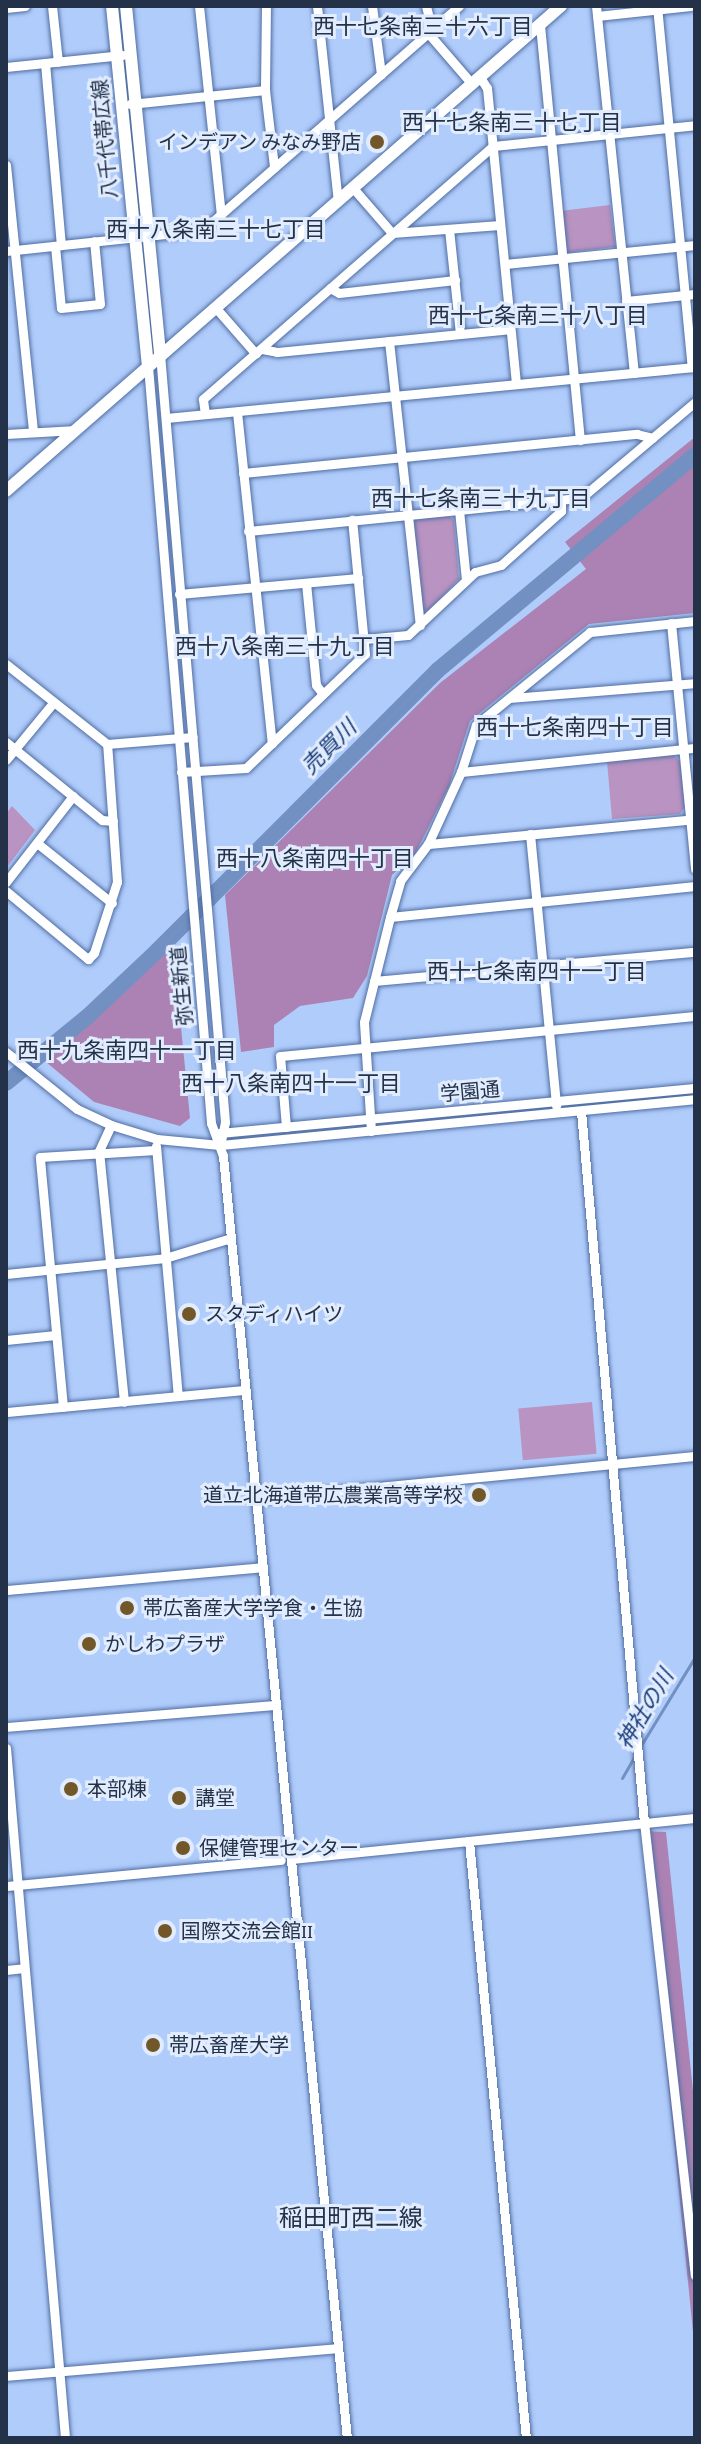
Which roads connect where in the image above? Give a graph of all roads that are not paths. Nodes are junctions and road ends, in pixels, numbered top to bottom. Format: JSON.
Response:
{"nodes":[{"id":1,"x":25,"y":6,"type":"edge"},
{"id":2,"x":52,"y":6,"type":"edge"},
{"id":3,"x":112,"y":6,"type":"edge"},
{"id":4,"x":126,"y":6,"type":"edge"},
{"id":5,"x":199,"y":6,"type":"edge"},
{"id":6,"x":266,"y":6,"type":"edge"},
{"id":7,"x":317,"y":6,"type":"edge"},
{"id":8,"x":372,"y":6,"type":"edge"},
{"id":9,"x":426,"y":6,"type":"edge"},
{"id":10,"x":459,"y":6,"type":"edge"},
{"id":11,"x":561,"y":6,"type":"edge"},
{"id":12,"x":690,"y":6,"type":"edge"},
{"id":13,"x":6,"y":8,"type":"edge"},
{"id":14,"x":657,"y":8,"type":"edge"},
{"id":15,"x":597,"y":11,"type":"edge"},
{"id":16,"x":540,"y":25,"type":"junction"},
{"id":17,"x":430,"y":32,"type":"junction"},
{"id":18,"x":124,"y":55,"type":"junction"},
{"id":19,"x":58,"y":62,"type":"junction"},
{"id":20,"x":45,"y":63,"type":"junction"},
{"id":21,"x":6,"y":67,"type":"edge"},
{"id":22,"x":381,"y":74,"type":"junction"},
{"id":23,"x":476,"y":80,"type":"junction"},
{"id":24,"x":265,"y":90,"type":"junction"},
{"id":25,"x":208,"y":95,"type":"junction"},
{"id":26,"x":129,"y":104,"type":"junction"},
{"id":27,"x":328,"y":122,"type":"junction"},
{"id":28,"x":695,"y":125,"type":"edge"},
{"id":29,"x":668,"y":128,"type":"junction"},
{"id":30,"x":608,"y":133,"type":"junction"},
{"id":31,"x":551,"y":139,"type":"junction"},
{"id":32,"x":493,"y":146,"type":"junction"},
{"id":33,"x":6,"y":165,"type":"edge"},
{"id":34,"x":274,"y":167,"type":"junction"},
{"id":35,"x":353,"y":188,"type":"junction"},
{"id":36,"x":338,"y":201,"type":"junction"},
{"id":37,"x":221,"y":215,"type":"junction"},
{"id":38,"x":500,"y":225,"type":"junction"},
{"id":39,"x":449,"y":229,"type":"junction"},
{"id":40,"x":392,"y":233,"type":"junction"},
{"id":41,"x":149,"y":236,"type":"junction"},
{"id":42,"x":134,"y":237,"type":"junction"},
{"id":43,"x":94,"y":241,"type":"junction"},
{"id":44,"x":695,"y":245,"type":"edge"},
{"id":45,"x":58,"y":246,"type":"junction"},
{"id":46,"x":679,"y":246,"type":"junction"},
{"id":47,"x":10,"y":251,"type":"edge"},
{"id":48,"x":621,"y":252,"type":"junction"},
{"id":49,"x":561,"y":259,"type":"junction"},
{"id":50,"x":505,"y":264,"type":"junction"},
{"id":51,"x":455,"y":280,"type":"junction"},
{"id":52,"x":330,"y":288,"type":"junction"},
{"id":53,"x":695,"y":294,"type":"edge"},
{"id":54,"x":684,"y":296,"type":"junction"},
{"id":55,"x":626,"y":301,"type":"junction"},
{"id":56,"x":215,"y":307,"type":"junction"},
{"id":57,"x":510,"y":329,"type":"junction"},
{"id":58,"x":460,"y":333,"type":"junction"},
{"id":59,"x":389,"y":341,"type":"junction"},
{"id":60,"x":259,"y":351,"type":"junction"},
{"id":61,"x":160,"y":354,"type":"junction"},
{"id":62,"x":148,"y":366,"type":"junction"},
{"id":63,"x":694,"y":367,"type":"edge"},
{"id":64,"x":634,"y":373,"type":"junction"},
{"id":65,"x":574,"y":379,"type":"junction"},
{"id":66,"x":516,"y":384,"type":"junction"},
{"id":67,"x":393,"y":396,"type":"junction"},
{"id":68,"x":695,"y":402,"type":"edge"},
{"id":69,"x":237,"y":412,"type":"junction"},
{"id":70,"x":205,"y":414,"type":"junction"},
{"id":71,"x":166,"y":418,"type":"junction"},
{"id":72,"x":76,"y":430,"type":"junction"},
{"id":73,"x":33,"y":431,"type":"junction"},
{"id":74,"x":6,"y":434,"type":"edge"},
{"id":75,"x":653,"y":438,"type":"junction"},
{"id":76,"x":580,"y":440,"type":"junction"},
{"id":77,"x":400,"y":457,"type":"junction"},
{"id":78,"x":243,"y":473,"type":"junction"},
{"id":79,"x":6,"y":491,"type":"edge"},
{"id":80,"x":561,"y":501,"type":"junction"},
{"id":81,"x":459,"y":510,"type":"junction"},
{"id":82,"x":405,"y":515,"type":"junction"},
{"id":83,"x":352,"y":520,"type":"junction"},
{"id":84,"x":248,"y":531,"type":"junction"},
{"id":85,"x":358,"y":578,"type":"junction"},
{"id":86,"x":466,"y":580,"type":"junction"},
{"id":87,"x":306,"y":583,"type":"junction"},
{"id":88,"x":253,"y":588,"type":"junction"},
{"id":89,"x":181,"y":594,"type":"junction"},
{"id":90,"x":168,"y":595,"type":"junction"},
{"id":91,"x":695,"y":621,"type":"edge"},
{"id":92,"x":671,"y":623,"type":"junction"},
{"id":93,"x":420,"y":625,"type":"junction"},
{"id":94,"x":364,"y":639,"type":"junction"},
{"id":95,"x":6,"y":664,"type":"edge"},
{"id":96,"x":695,"y":683,"type":"edge"},
{"id":97,"x":677,"y":685,"type":"junction"},
{"id":98,"x":323,"y":694,"type":"junction"},
{"id":99,"x":510,"y":698,"type":"junction"},
{"id":100,"x":53,"y":703,"type":"junction"},
{"id":101,"x":193,"y":737,"type":"junction"},
{"id":102,"x":178,"y":739,"type":"junction"},
{"id":103,"x":272,"y":743,"type":"junction"},
{"id":104,"x":107,"y":744,"type":"junction"},
{"id":105,"x":10,"y":746,"type":"edge"},
{"id":106,"x":695,"y":748,"type":"edge"},
{"id":107,"x":684,"y":749,"type":"junction"},
{"id":108,"x":6,"y":760,"type":"edge"},
{"id":109,"x":196,"y":771,"type":"junction"},
{"id":110,"x":181,"y":772,"type":"junction"},
{"id":111,"x":461,"y":772,"type":"junction"},
{"id":112,"x":73,"y":796,"type":"junction"},
{"id":113,"x":692,"y":819,"type":"edge"},
{"id":114,"x":113,"y":821,"type":"junction"},
{"id":115,"x":530,"y":834,"type":"junction"},
{"id":116,"x":37,"y":843,"type":"junction"},
{"id":117,"x":428,"y":844,"type":"junction"},
{"id":118,"x":695,"y":869,"type":"edge"},
{"id":119,"x":6,"y":882,"type":"edge"},
{"id":120,"x":695,"y":886,"type":"edge"},
{"id":121,"x":6,"y":891,"type":"edge"},
{"id":122,"x":112,"y":903,"type":"junction"},
{"id":123,"x":536,"y":903,"type":"junction"},
{"id":124,"x":390,"y":917,"type":"junction"},
{"id":125,"x":695,"y":952,"type":"edge"},
{"id":126,"x":542,"y":967,"type":"junction"},
{"id":127,"x":374,"y":981,"type":"junction"},
{"id":128,"x":695,"y":1016,"type":"edge"},
{"id":129,"x":549,"y":1029,"type":"junction"},
{"id":130,"x":364,"y":1047,"type":"junction"},
{"id":131,"x":9,"y":1054,"type":"edge"},
{"id":132,"x":695,"y":1088,"type":"edge"},
{"id":133,"x":695,"y":1099,"type":"edge"},
{"id":134,"x":556,"y":1107,"type":"junction"},
{"id":135,"x":581,"y":1111,"type":"junction"},
{"id":136,"x":370,"y":1120,"type":"junction"},
{"id":137,"x":111,"y":1125,"type":"junction"},
{"id":138,"x":286,"y":1127,"type":"junction"},
{"id":139,"x":371,"y":1131,"type":"junction"},
{"id":140,"x":219,"y":1134,"type":"junction"},
{"id":141,"x":157,"y":1139,"type":"junction"},
{"id":142,"x":201,"y":1141,"type":"junction"},
{"id":143,"x":220,"y":1145,"type":"junction"},
{"id":144,"x":156,"y":1150,"type":"junction"},
{"id":145,"x":99,"y":1151,"type":"junction"},
{"id":146,"x":231,"y":1238,"type":"junction"},
{"id":147,"x":165,"y":1258,"type":"junction"},
{"id":148,"x":110,"y":1263,"type":"junction"},
{"id":149,"x":50,"y":1270,"type":"junction"},
{"id":150,"x":6,"y":1274,"type":"edge"},
{"id":151,"x":56,"y":1335,"type":"junction"},
{"id":152,"x":6,"y":1340,"type":"edge"},
{"id":153,"x":245,"y":1390,"type":"junction"},
{"id":154,"x":178,"y":1396,"type":"junction"},
{"id":155,"x":124,"y":1402,"type":"junction"},
{"id":156,"x":63,"y":1407,"type":"junction"},
{"id":157,"x":6,"y":1412,"type":"edge"},
{"id":158,"x":695,"y":1456,"type":"edge"},
{"id":159,"x":612,"y":1464,"type":"junction"},
{"id":160,"x":255,"y":1499,"type":"junction"},
{"id":161,"x":263,"y":1567,"type":"junction"},
{"id":162,"x":6,"y":1590,"type":"edge"},
{"id":163,"x":276,"y":1705,"type":"junction"},
{"id":164,"x":6,"y":1727,"type":"edge"},
{"id":165,"x":6,"y":1748,"type":"edge"},
{"id":166,"x":695,"y":1818,"type":"edge"},
{"id":167,"x":644,"y":1822,"type":"junction"},
{"id":168,"x":469,"y":1841,"type":"junction"},
{"id":169,"x":286,"y":1859,"type":"junction"},
{"id":170,"x":11,"y":1886,"type":"edge"},
{"id":171,"x":24,"y":1968,"type":"junction"},
{"id":172,"x":6,"y":1970,"type":"edge"},
{"id":173,"x":695,"y":2275,"type":"edge"},
{"id":174,"x":338,"y":2348,"type":"junction"},
{"id":175,"x":60,"y":2372,"type":"junction"},
{"id":176,"x":6,"y":2376,"type":"edge"},
{"id":177,"x":65,"y":2438,"type":"edge"},
{"id":178,"x":347,"y":2438,"type":"edge"},
{"id":179,"x":526,"y":2438,"type":"edge"}],
"edges":[{"from":1,"to":13,"type":"street"},
{"from":2,"to":19,"type":"street"},
{"from":3,"to":18,"type":"main road","name":"八千代帯広線"},
{"from":4,"to":18,"type":"main road","name":"八千代帯広線"},
{"from":5,"to":25,"type":"street"},
{"from":6,"to":24,"type":"street"},
{"from":7,"to":27,"type":"street"},
{"from":8,"to":22,"type":"street"},
{"from":9,"to":17,"type":"street"},
{"from":10,"to":17,"type":"street"},
{"from":11,"to":16,"type":"main road"},
{"from":12,"to":14,"type":"street"},
{"from":14,"to":15,"type":"street"},
{"from":14,"to":29,"type":"street"},
{"from":15,"to":30,"type":"street"},
{"from":16,"to":23,"type":"main road"},
{"from":16,"to":31,"type":"street"},
{"from":17,"to":22,"type":"street"},
{"from":17,"to":23,"type":"street"},
{"from":18,"to":19,"type":"street"},
{"from":18,"to":26,"type":"main road","name":"八千代帯広線"},
{"from":19,"to":20,"type":"street"},
{"from":20,"to":21,"type":"street"},
{"from":20,"to":45,"type":"street"},
{"from":22,"to":27,"type":"street"},
{"from":23,"to":32,"type":"street"},
{"from":23,"to":35,"type":"main road"},
{"from":24,"to":25,"type":"street"},
{"from":24,"to":34,"type":"street"},
{"from":25,"to":26,"type":"street"},
{"from":25,"to":37,"type":"street"},
{"from":26,"to":41,"type":"main road","name":"八千代帯広線"},
{"from":26,"to":42,"type":"main road","name":"八千代帯広線"},
{"from":27,"to":34,"type":"street"},
{"from":27,"to":36,"type":"street"},
{"from":28,"to":29,"type":"street"},
{"from":29,"to":30,"type":"street"},
{"from":29,"to":46,"type":"street"},
{"from":30,"to":31,"type":"street"},
{"from":30,"to":48,"type":"street"},
{"from":31,"to":32,"type":"street"},
{"from":31,"to":49,"type":"street"},
{"from":32,"to":38,"type":"street"},
{"from":32,"to":40,"type":"street"},
{"from":33,"to":47,"type":"street"},
{"from":34,"to":37,"type":"street"},
{"from":35,"to":36,"type":"main road"},
{"from":35,"to":40,"type":"street"},
{"from":36,"to":56,"type":"main road"},
{"from":37,"to":41,"type":"street"},
{"from":38,"to":39,"type":"street"},
{"from":38,"to":50,"type":"street"},
{"from":39,"to":40,"type":"street"},
{"from":39,"to":51,"type":"street"},
{"from":40,"to":52,"type":"street"},
{"from":41,"to":42,"type":"street"},
{"from":41,"to":61,"type":"main road","name":"八千代帯広線"},
{"from":42,"to":43,"type":"street"},
{"from":42,"to":62,"type":"main road","name":"八千代帯広線"},
{"from":43,"to":45,"type":"street"},
{"from":43,"to":45,"type":"street"},
{"from":44,"to":46,"type":"street"},
{"from":45,"to":47,"type":"street"},
{"from":46,"to":48,"type":"street"},
{"from":46,"to":54,"type":"street"},
{"from":47,"to":73,"type":"street"},
{"from":48,"to":49,"type":"street"},
{"from":48,"to":55,"type":"street"},
{"from":49,"to":50,"type":"street"},
{"from":49,"to":65,"type":"street"},
{"from":50,"to":57,"type":"street"},
{"from":51,"to":52,"type":"street"},
{"from":51,"to":58,"type":"street"},
{"from":52,"to":60,"type":"street"},
{"from":53,"to":54,"type":"street"},
{"from":54,"to":55,"type":"street"},
{"from":54,"to":63,"type":"street"},
{"from":55,"to":64,"type":"street"},
{"from":56,"to":60,"type":"street"},
{"from":56,"to":61,"type":"main road"},
{"from":57,"to":58,"type":"street"},
{"from":57,"to":66,"type":"street"},
{"from":58,"to":59,"type":"street"},
{"from":59,"to":60,"type":"street"},
{"from":59,"to":67,"type":"street"},
{"from":60,"to":70,"type":"street"},
{"from":61,"to":62,"type":"main road"},
{"from":61,"to":71,"type":"street","name":"弥生新道"},
{"from":62,"to":72,"type":"main road"},
{"from":62,"to":90,"type":"street","name":"弥生新道"},
{"from":63,"to":64,"type":"street"},
{"from":64,"to":65,"type":"street"},
{"from":65,"to":66,"type":"street"},
{"from":65,"to":76,"type":"street"},
{"from":66,"to":67,"type":"street"},
{"from":67,"to":69,"type":"street"},
{"from":67,"to":77,"type":"street"},
{"from":68,"to":75,"type":"street"},
{"from":69,"to":70,"type":"street"},
{"from":69,"to":78,"type":"street"},
{"from":70,"to":71,"type":"street"},
{"from":71,"to":89,"type":"street","name":"弥生新道"},
{"from":72,"to":73,"type":"street"},
{"from":72,"to":79,"type":"main road"},
{"from":73,"to":74,"type":"street"},
{"from":75,"to":76,"type":"street"},
{"from":75,"to":80,"type":"street"},
{"from":76,"to":77,"type":"street"},
{"from":77,"to":78,"type":"street"},
{"from":77,"to":82,"type":"street"},
{"from":78,"to":84,"type":"street"},
{"from":80,"to":81,"type":"street"},
{"from":80,"to":86,"type":"street"},
{"from":81,"to":82,"type":"street"},
{"from":81,"to":86,"type":"street"},
{"from":82,"to":83,"type":"street"},
{"from":82,"to":93,"type":"street"},
{"from":83,"to":84,"type":"street"},
{"from":83,"to":85,"type":"street"},
{"from":84,"to":88,"type":"street"},
{"from":85,"to":87,"type":"street"},
{"from":85,"to":94,"type":"street"},
{"from":86,"to":93,"type":"street"},
{"from":87,"to":88,"type":"street"},
{"from":87,"to":98,"type":"street"},
{"from":88,"to":89,"type":"street"},
{"from":88,"to":103,"type":"street"},
{"from":89,"to":90,"type":"street"},
{"from":89,"to":101,"type":"street","name":"弥生新道"},
{"from":90,"to":102,"type":"street","name":"弥生新道"},
{"from":91,"to":92,"type":"street"},
{"from":92,"to":97,"type":"street"},
{"from":92,"to":99,"type":"street"},
{"from":93,"to":94,"type":"street"},
{"from":94,"to":98,"type":"street"},
{"from":95,"to":100,"type":"street"},
{"from":96,"to":97,"type":"street"},
{"from":97,"to":99,"type":"street"},
{"from":97,"to":107,"type":"street"},
{"from":98,"to":103,"type":"street"},
{"from":99,"to":111,"type":"street"},
{"from":100,"to":104,"type":"street"},
{"from":100,"to":105,"type":"street"},
{"from":101,"to":102,"type":"street"},
{"from":101,"to":109,"type":"street","name":"弥生新道"},
{"from":102,"to":104,"type":"street"},
{"from":102,"to":110,"type":"street","name":"弥生新道"},
{"from":103,"to":109,"type":"street"},
{"from":104,"to":114,"type":"street"},
{"from":105,"to":108,"type":"street"},
{"from":105,"to":112,"type":"street"},
{"from":106,"to":107,"type":"street"},
{"from":107,"to":111,"type":"street"},
{"from":107,"to":113,"type":"street"},
{"from":109,"to":110,"type":"street"},
{"from":109,"to":140,"type":"street","name":"弥生新道"},
{"from":110,"to":140,"type":"street","name":"弥生新道"},
{"from":111,"to":117,"type":"street"},
{"from":112,"to":114,"type":"street"},
{"from":112,"to":116,"type":"street"},
{"from":113,"to":115,"type":"street"},
{"from":113,"to":118,"type":"street"},
{"from":114,"to":122,"type":"street"},
{"from":115,"to":117,"type":"street"},
{"from":115,"to":123,"type":"street"},
{"from":116,"to":119,"type":"street"},
{"from":116,"to":122,"type":"street"},
{"from":117,"to":124,"type":"street"},
{"from":120,"to":123,"type":"street"},
{"from":121,"to":122,"type":"street"},
{"from":123,"to":124,"type":"street"},
{"from":123,"to":126,"type":"street"},
{"from":124,"to":127,"type":"street"},
{"from":125,"to":126,"type":"street"},
{"from":126,"to":127,"type":"street"},
{"from":126,"to":129,"type":"street"},
{"from":127,"to":130,"type":"street"},
{"from":128,"to":129,"type":"street"},
{"from":129,"to":130,"type":"street"},
{"from":129,"to":134,"type":"street"},
{"from":130,"to":136,"type":"street"},
{"from":130,"to":138,"type":"street"},
{"from":131,"to":137,"type":"street","name":"学園通"},
{"from":132,"to":134,"type":"street","name":"学園通"},
{"from":133,"to":135,"type":"street","name":"学園通"},
{"from":134,"to":135,"type":"street","name":"学園通"},
{"from":134,"to":136,"type":"street","name":"学園通"},
{"from":134,"to":139,"type":"street","name":"学園通"},
{"from":135,"to":159,"type":"street"},
{"from":136,"to":138,"type":"street","name":"学園通"},
{"from":136,"to":139,"type":"street"},
{"from":137,"to":141,"type":"street","name":"学園通"},
{"from":137,"to":145,"type":"street"},
{"from":138,"to":140,"type":"street","name":"学園通"},
{"from":139,"to":143,"type":"street","name":"学園通"},
{"from":140,"to":142,"type":"street","name":"学園通"},
{"from":140,"to":143,"type":"street","name":"弥生新道"},
{"from":141,"to":142,"type":"street","name":"学園通"},
{"from":141,"to":144,"type":"street"},
{"from":142,"to":143,"type":"street","name":"学園通"},
{"from":143,"to":146,"type":"street"},
{"from":144,"to":145,"type":"street"},
{"from":144,"to":147,"type":"street"},
{"from":145,"to":148,"type":"street"},
{"from":145,"to":149,"type":"street"},
{"from":146,"to":147,"type":"street"},
{"from":146,"to":153,"type":"street"},
{"from":147,"to":148,"type":"street"},
{"from":147,"to":154,"type":"street"},
{"from":148,"to":149,"type":"street"},
{"from":148,"to":155,"type":"street"},
{"from":149,"to":150,"type":"street"},
{"from":149,"to":151,"type":"street"},
{"from":151,"to":152,"type":"street"},
{"from":151,"to":156,"type":"street"},
{"from":153,"to":154,"type":"street"},
{"from":153,"to":160,"type":"street"},
{"from":154,"to":155,"type":"street"},
{"from":155,"to":156,"type":"street"},
{"from":156,"to":157,"type":"street"},
{"from":158,"to":159,"type":"street"},
{"from":159,"to":160,"type":"street"},
{"from":159,"to":167,"type":"street"},
{"from":160,"to":161,"type":"street"},
{"from":161,"to":162,"type":"street"},
{"from":161,"to":163,"type":"street"},
{"from":163,"to":164,"type":"street"},
{"from":163,"to":169,"type":"street"},
{"from":165,"to":170,"type":"street"},
{"from":166,"to":167,"type":"street"},
{"from":167,"to":168,"type":"street"},
{"from":167,"to":173,"type":"street"},
{"from":168,"to":169,"type":"street"},
{"from":168,"to":179,"type":"street"},
{"from":169,"to":170,"type":"street"},
{"from":169,"to":174,"type":"street"},
{"from":170,"to":171,"type":"street"},
{"from":171,"to":172,"type":"street"},
{"from":171,"to":175,"type":"street"},
{"from":174,"to":175,"type":"street"},
{"from":174,"to":178,"type":"street"},
{"from":175,"to":176,"type":"street"},
{"from":175,"to":177,"type":"street"}]}
